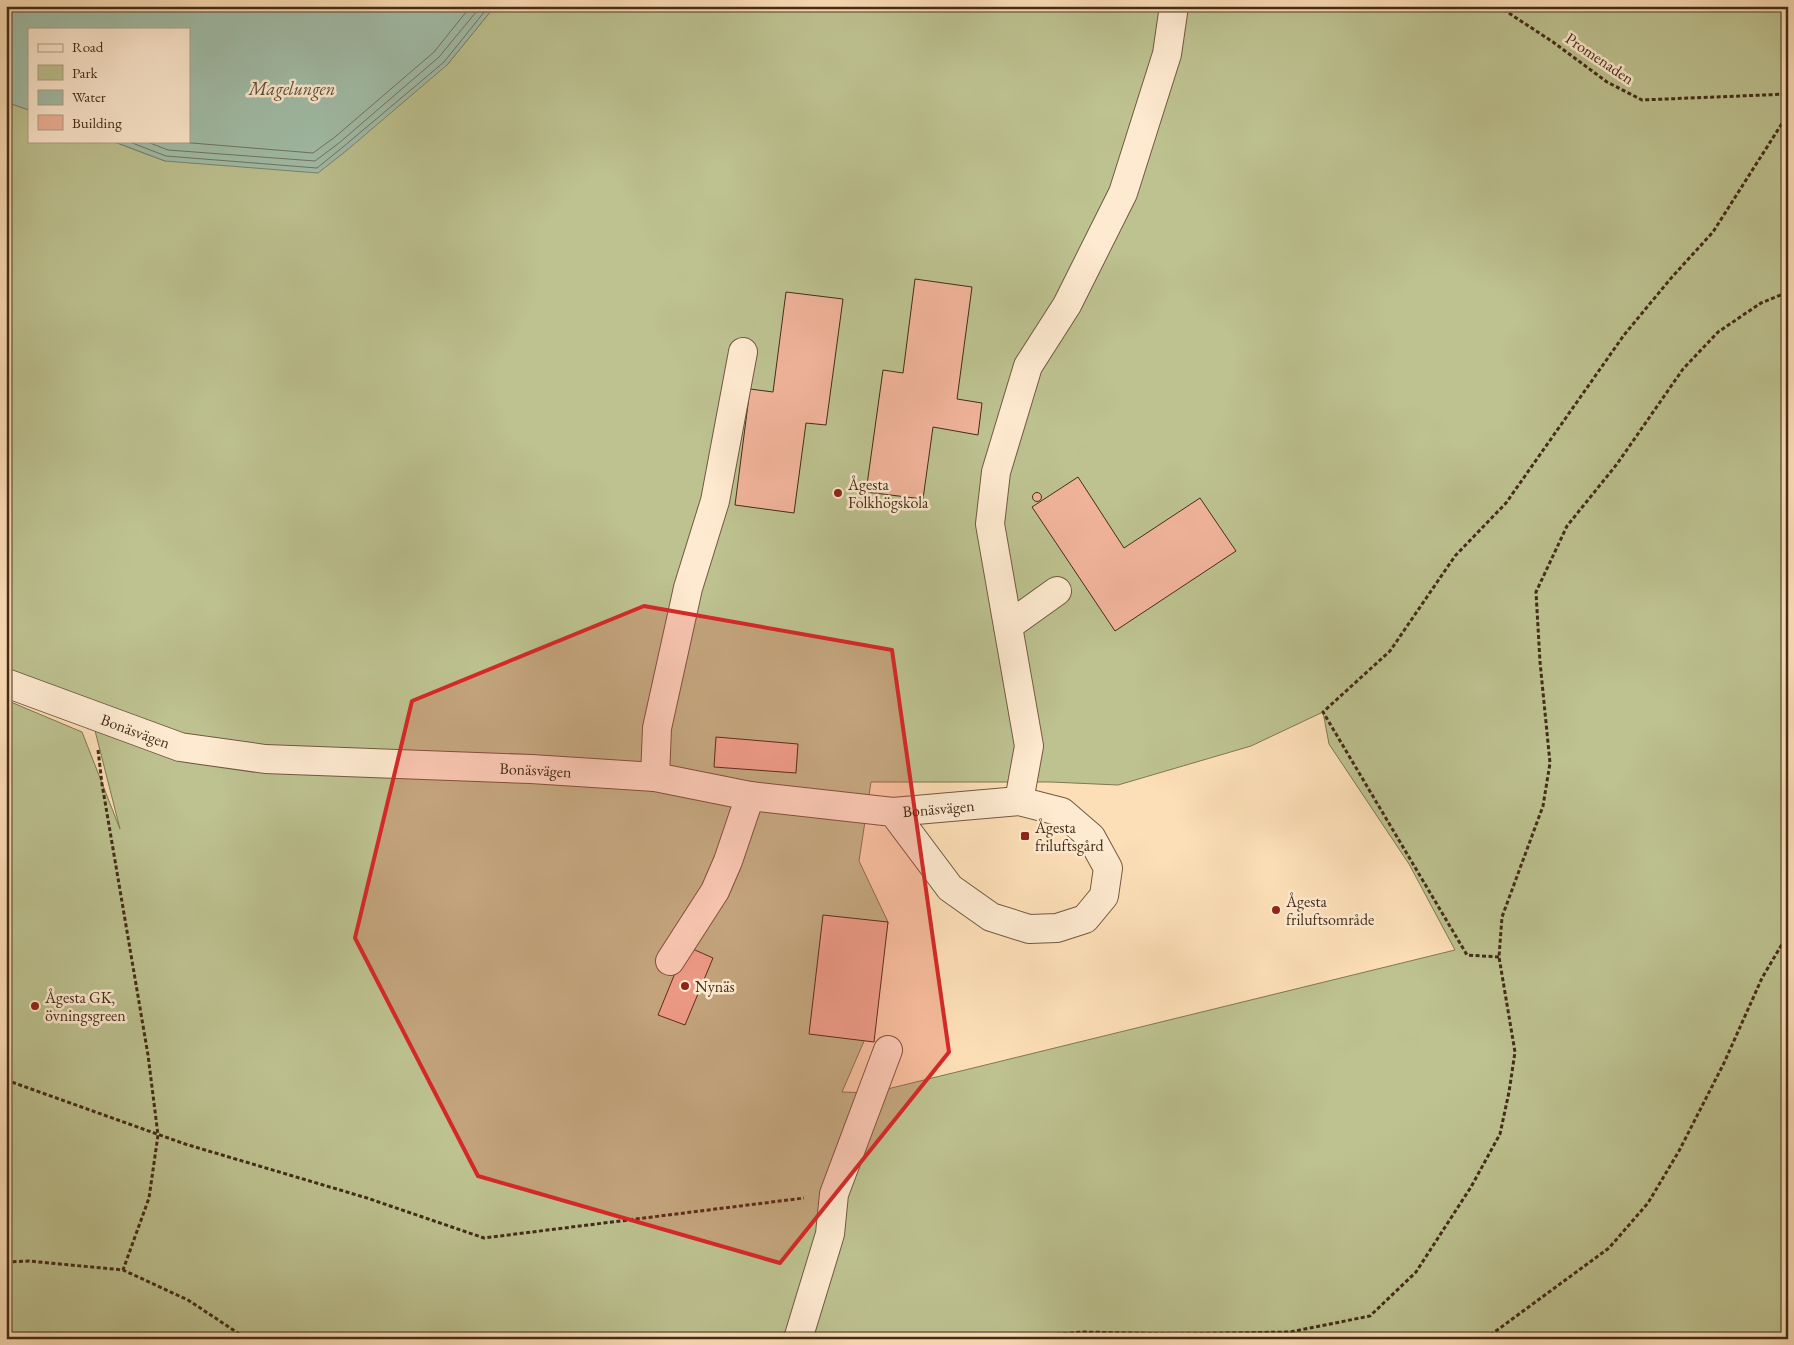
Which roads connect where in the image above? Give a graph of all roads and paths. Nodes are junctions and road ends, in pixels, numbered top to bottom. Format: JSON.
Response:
{"nodes":[{"id":1,"x":1174,"y":6,"type":"edge"},
{"id":2,"x":1498,"y":6,"type":"edge"},
{"id":3,"x":1788,"y":94,"type":"edge"},
{"id":4,"x":1788,"y":114,"type":"edge"},
{"id":5,"x":1788,"y":292,"type":"edge"},
{"id":6,"x":743,"y":352,"type":"dead end"},
{"id":7,"x":1057,"y":591,"type":"dead end"},
{"id":8,"x":1008,"y":626,"type":"junction"},
{"id":9,"x":6,"y":683,"type":"edge"},
{"id":10,"x":93,"y":714,"type":"junction"},
{"id":11,"x":655,"y":777,"type":"junction"},
{"id":12,"x":750,"y":796,"type":"junction"},
{"id":13,"x":1019,"y":801,"type":"junction"},
{"id":14,"x":893,"y":812,"type":"junction"},
{"id":15,"x":1788,"y":934,"type":"edge"},
{"id":16,"x":1499,"y":957,"type":"junction"},
{"id":17,"x":670,"y":961,"type":"dead end"},
{"id":18,"x":888,"y":1050,"type":"dead end"},
{"id":19,"x":6,"y":1080,"type":"edge"},
{"id":20,"x":158,"y":1135,"type":"junction"},
{"id":21,"x":834,"y":1194,"type":"junction"},
{"id":22,"x":6,"y":1262,"type":"edge"},
{"id":23,"x":123,"y":1270,"type":"junction"},
{"id":24,"x":247,"y":1339,"type":"edge"},
{"id":25,"x":798,"y":1339,"type":"edge"},
{"id":26,"x":1007,"y":1339,"type":"edge"},
{"id":27,"x":1485,"y":1339,"type":"edge"}],
"edges":[{"from":1,"to":8,"type":"street"},
{"from":2,"to":3,"type":"path","name":"Promenaden"},
{"from":4,"to":16,"type":"path"},
{"from":5,"to":16,"type":"path"},
{"from":6,"to":11,"type":"street"},
{"from":7,"to":8,"type":"street"},
{"from":8,"to":13,"type":"street"},
{"from":9,"to":10,"type":"street","name":"Bonäsvägen"},
{"from":10,"to":11,"type":"street","name":"Bonäsvägen"},
{"from":10,"to":20,"type":"path"},
{"from":11,"to":12,"type":"street","name":"Bonäsvägen"},
{"from":12,"to":14,"type":"street","name":"Bonäsvägen"},
{"from":12,"to":17,"type":"street"},
{"from":13,"to":14,"type":"street","name":"Bonäsvägen"},
{"from":13,"to":14,"type":"street","name":"Bonäsvägen"},
{"from":15,"to":27,"type":"path"},
{"from":16,"to":26,"type":"path"},
{"from":18,"to":21,"type":"street"},
{"from":19,"to":20,"type":"path"},
{"from":20,"to":21,"type":"path"},
{"from":20,"to":23,"type":"path"},
{"from":21,"to":25,"type":"street"},
{"from":22,"to":23,"type":"path"},
{"from":23,"to":24,"type":"path"}]}
